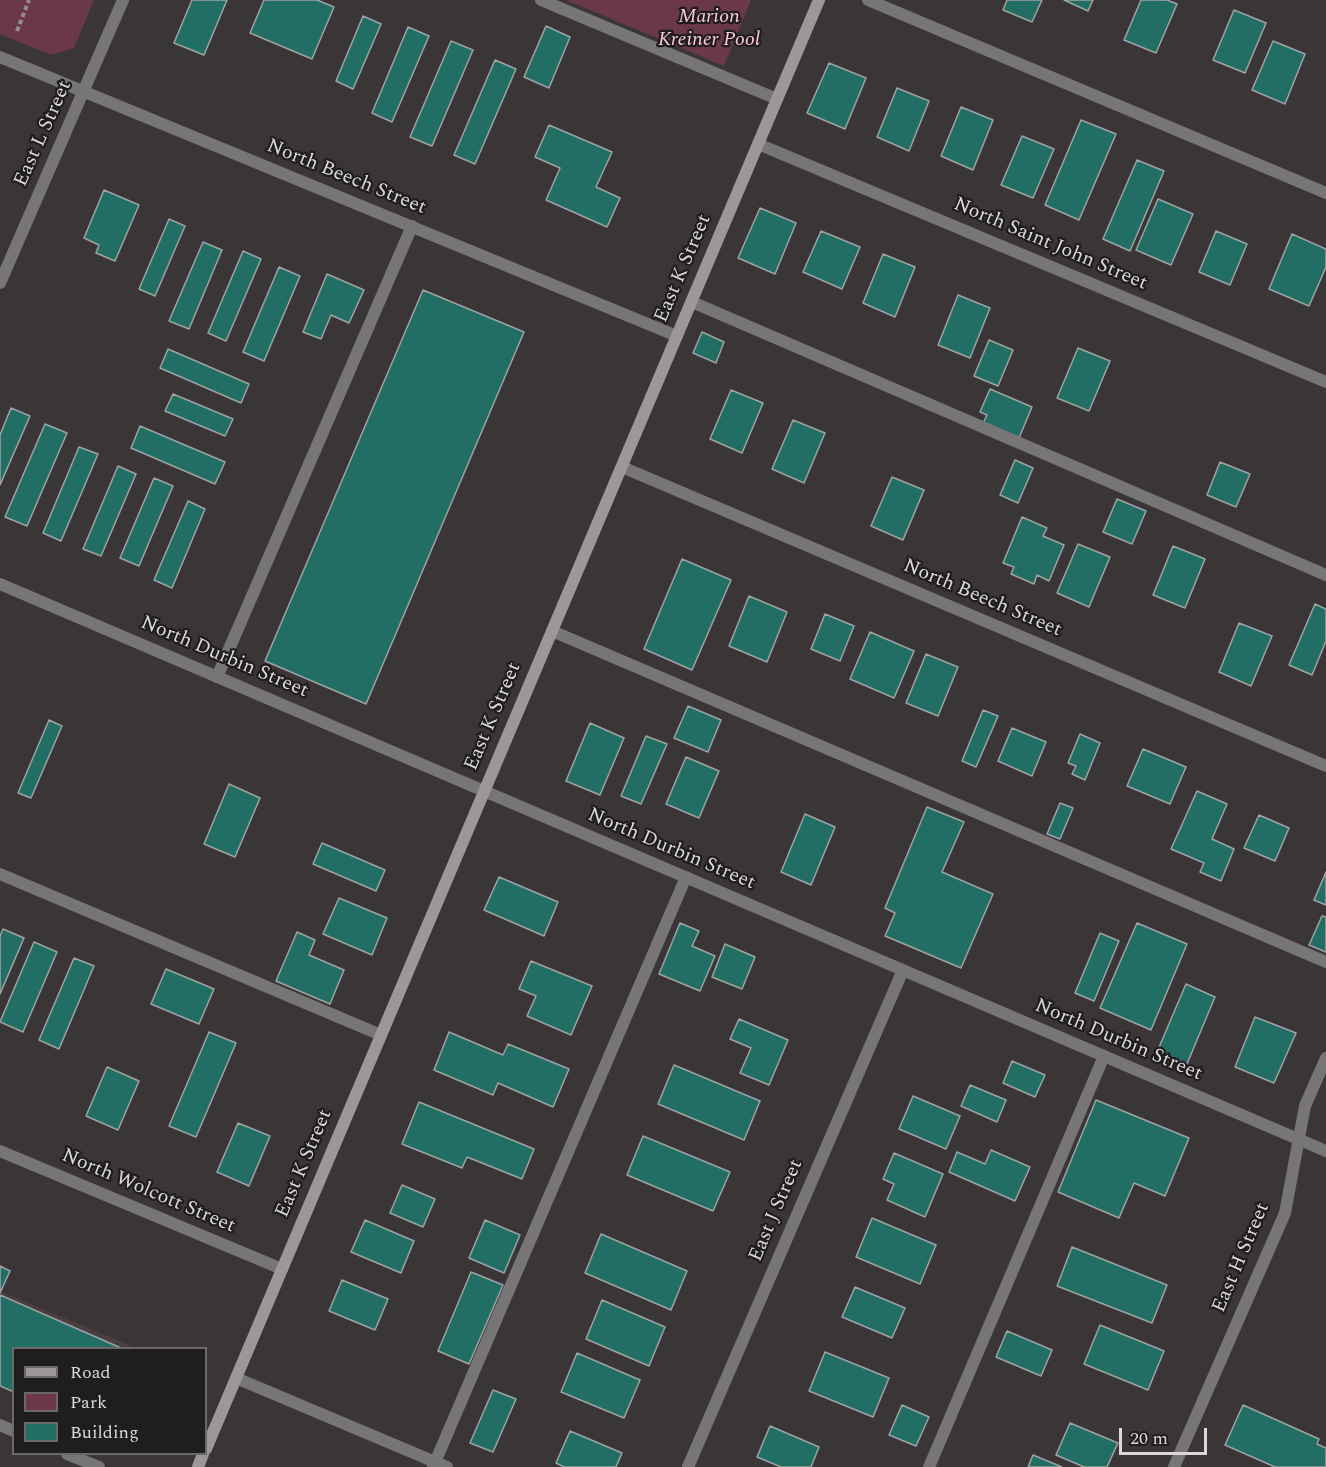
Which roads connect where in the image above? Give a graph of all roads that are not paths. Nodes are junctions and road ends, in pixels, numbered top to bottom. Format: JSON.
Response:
{"nodes":[{"id":1,"x":123,"y":0,"type":"edge"},
{"id":2,"x":541,"y":0,"type":"edge"},
{"id":3,"x":819,"y":0,"type":"edge"},
{"id":4,"x":868,"y":0,"type":"edge"},
{"id":5,"x":0,"y":57,"type":"edge"},
{"id":6,"x":84,"y":91,"type":"junction"},
{"id":7,"x":777,"y":99,"type":"junction"},
{"id":8,"x":758,"y":144,"type":"junction"},
{"id":9,"x":1326,"y":194,"type":"edge"},
{"id":10,"x":412,"y":226,"type":"junction"},
{"id":11,"x":0,"y":283,"type":"edge"},
{"id":12,"x":692,"y":302,"type":"junction"},
{"id":13,"x":677,"y":336,"type":"junction"},
{"id":14,"x":1326,"y":382,"type":"edge"},
{"id":15,"x":622,"y":467,"type":"junction"},
{"id":16,"x":1326,"y":575,"type":"edge"},
{"id":17,"x":0,"y":584,"type":"edge"},
{"id":18,"x":552,"y":631,"type":"junction"},
{"id":19,"x":217,"y":676,"type":"junction"},
{"id":20,"x":1326,"y":766,"type":"edge"},
{"id":21,"x":484,"y":791,"type":"junction"},
{"id":22,"x":0,"y":874,"type":"edge"},
{"id":23,"x":686,"y":877,"type":"junction"},
{"id":24,"x":1326,"y":962,"type":"edge"},
{"id":25,"x":903,"y":970,"type":"junction"},
{"id":26,"x":381,"y":1035,"type":"junction"},
{"id":27,"x":1104,"y":1056,"type":"junction"},
{"id":28,"x":1326,"y":1058,"type":"edge"},
{"id":29,"x":1300,"y":1140,"type":"junction"},
{"id":30,"x":0,"y":1151,"type":"edge"},
{"id":31,"x":1326,"y":1152,"type":"edge"},
{"id":32,"x":282,"y":1269,"type":"junction"},
{"id":33,"x":236,"y":1378,"type":"junction"},
{"id":34,"x":207,"y":1447,"type":"edge"},
{"id":35,"x":69,"y":1455,"type":"edge"},
{"id":36,"x":439,"y":1465,"type":"edge"},
{"id":37,"x":99,"y":1467,"type":"edge"},
{"id":38,"x":688,"y":1467,"type":"edge"},
{"id":39,"x":929,"y":1467,"type":"edge"},
{"id":40,"x":1174,"y":1467,"type":"edge"}],
"edges":[{"from":1,"to":6,"type":"street","name":"East L Street"},
{"from":2,"to":7,"type":"street"},
{"from":3,"to":7,"type":"street","name":"East K Street"},
{"from":4,"to":9,"type":"street"},
{"from":5,"to":6,"type":"street","name":"North Beech Street"},
{"from":6,"to":10,"type":"street","name":"North Beech Street"},
{"from":6,"to":11,"type":"street","name":"East L Street"},
{"from":7,"to":8,"type":"street","name":"East K Street"},
{"from":8,"to":12,"type":"street","name":"East K Street"},
{"from":8,"to":14,"type":"street","name":"North Saint John Street"},
{"from":10,"to":13,"type":"street","name":"North Beech Street"},
{"from":10,"to":19,"type":"street"},
{"from":12,"to":13,"type":"street","name":"East K Street"},
{"from":12,"to":16,"type":"street"},
{"from":13,"to":15,"type":"street","name":"East K Street"},
{"from":15,"to":18,"type":"street","name":"East K Street"},
{"from":15,"to":20,"type":"street","name":"North Beech Street"},
{"from":17,"to":19,"type":"street","name":"North Durbin Street"},
{"from":18,"to":21,"type":"street","name":"East K Street"},
{"from":18,"to":24,"type":"street"},
{"from":19,"to":21,"type":"street","name":"North Durbin Street"},
{"from":21,"to":23,"type":"street","name":"North Durbin Street"},
{"from":21,"to":26,"type":"street","name":"East K Street"},
{"from":22,"to":26,"type":"street"},
{"from":23,"to":25,"type":"street","name":"North Durbin Street"},
{"from":23,"to":36,"type":"street"},
{"from":25,"to":27,"type":"street","name":"North Durbin Street"},
{"from":25,"to":38,"type":"street","name":"East J Street"},
{"from":26,"to":32,"type":"street","name":"East K Street"},
{"from":27,"to":29,"type":"street","name":"North Durbin Street"},
{"from":27,"to":39,"type":"street"},
{"from":28,"to":29,"type":"street","name":"East H Street"},
{"from":29,"to":31,"type":"street","name":"North Durbin Street"},
{"from":29,"to":40,"type":"street","name":"East H Street"},
{"from":30,"to":32,"type":"street","name":"North Wolcott Street"},
{"from":32,"to":33,"type":"street","name":"East K Street"},
{"from":33,"to":34,"type":"street","name":"East K Street"},
{"from":33,"to":36,"type":"street"},
{"from":35,"to":37,"type":"street"}]}
